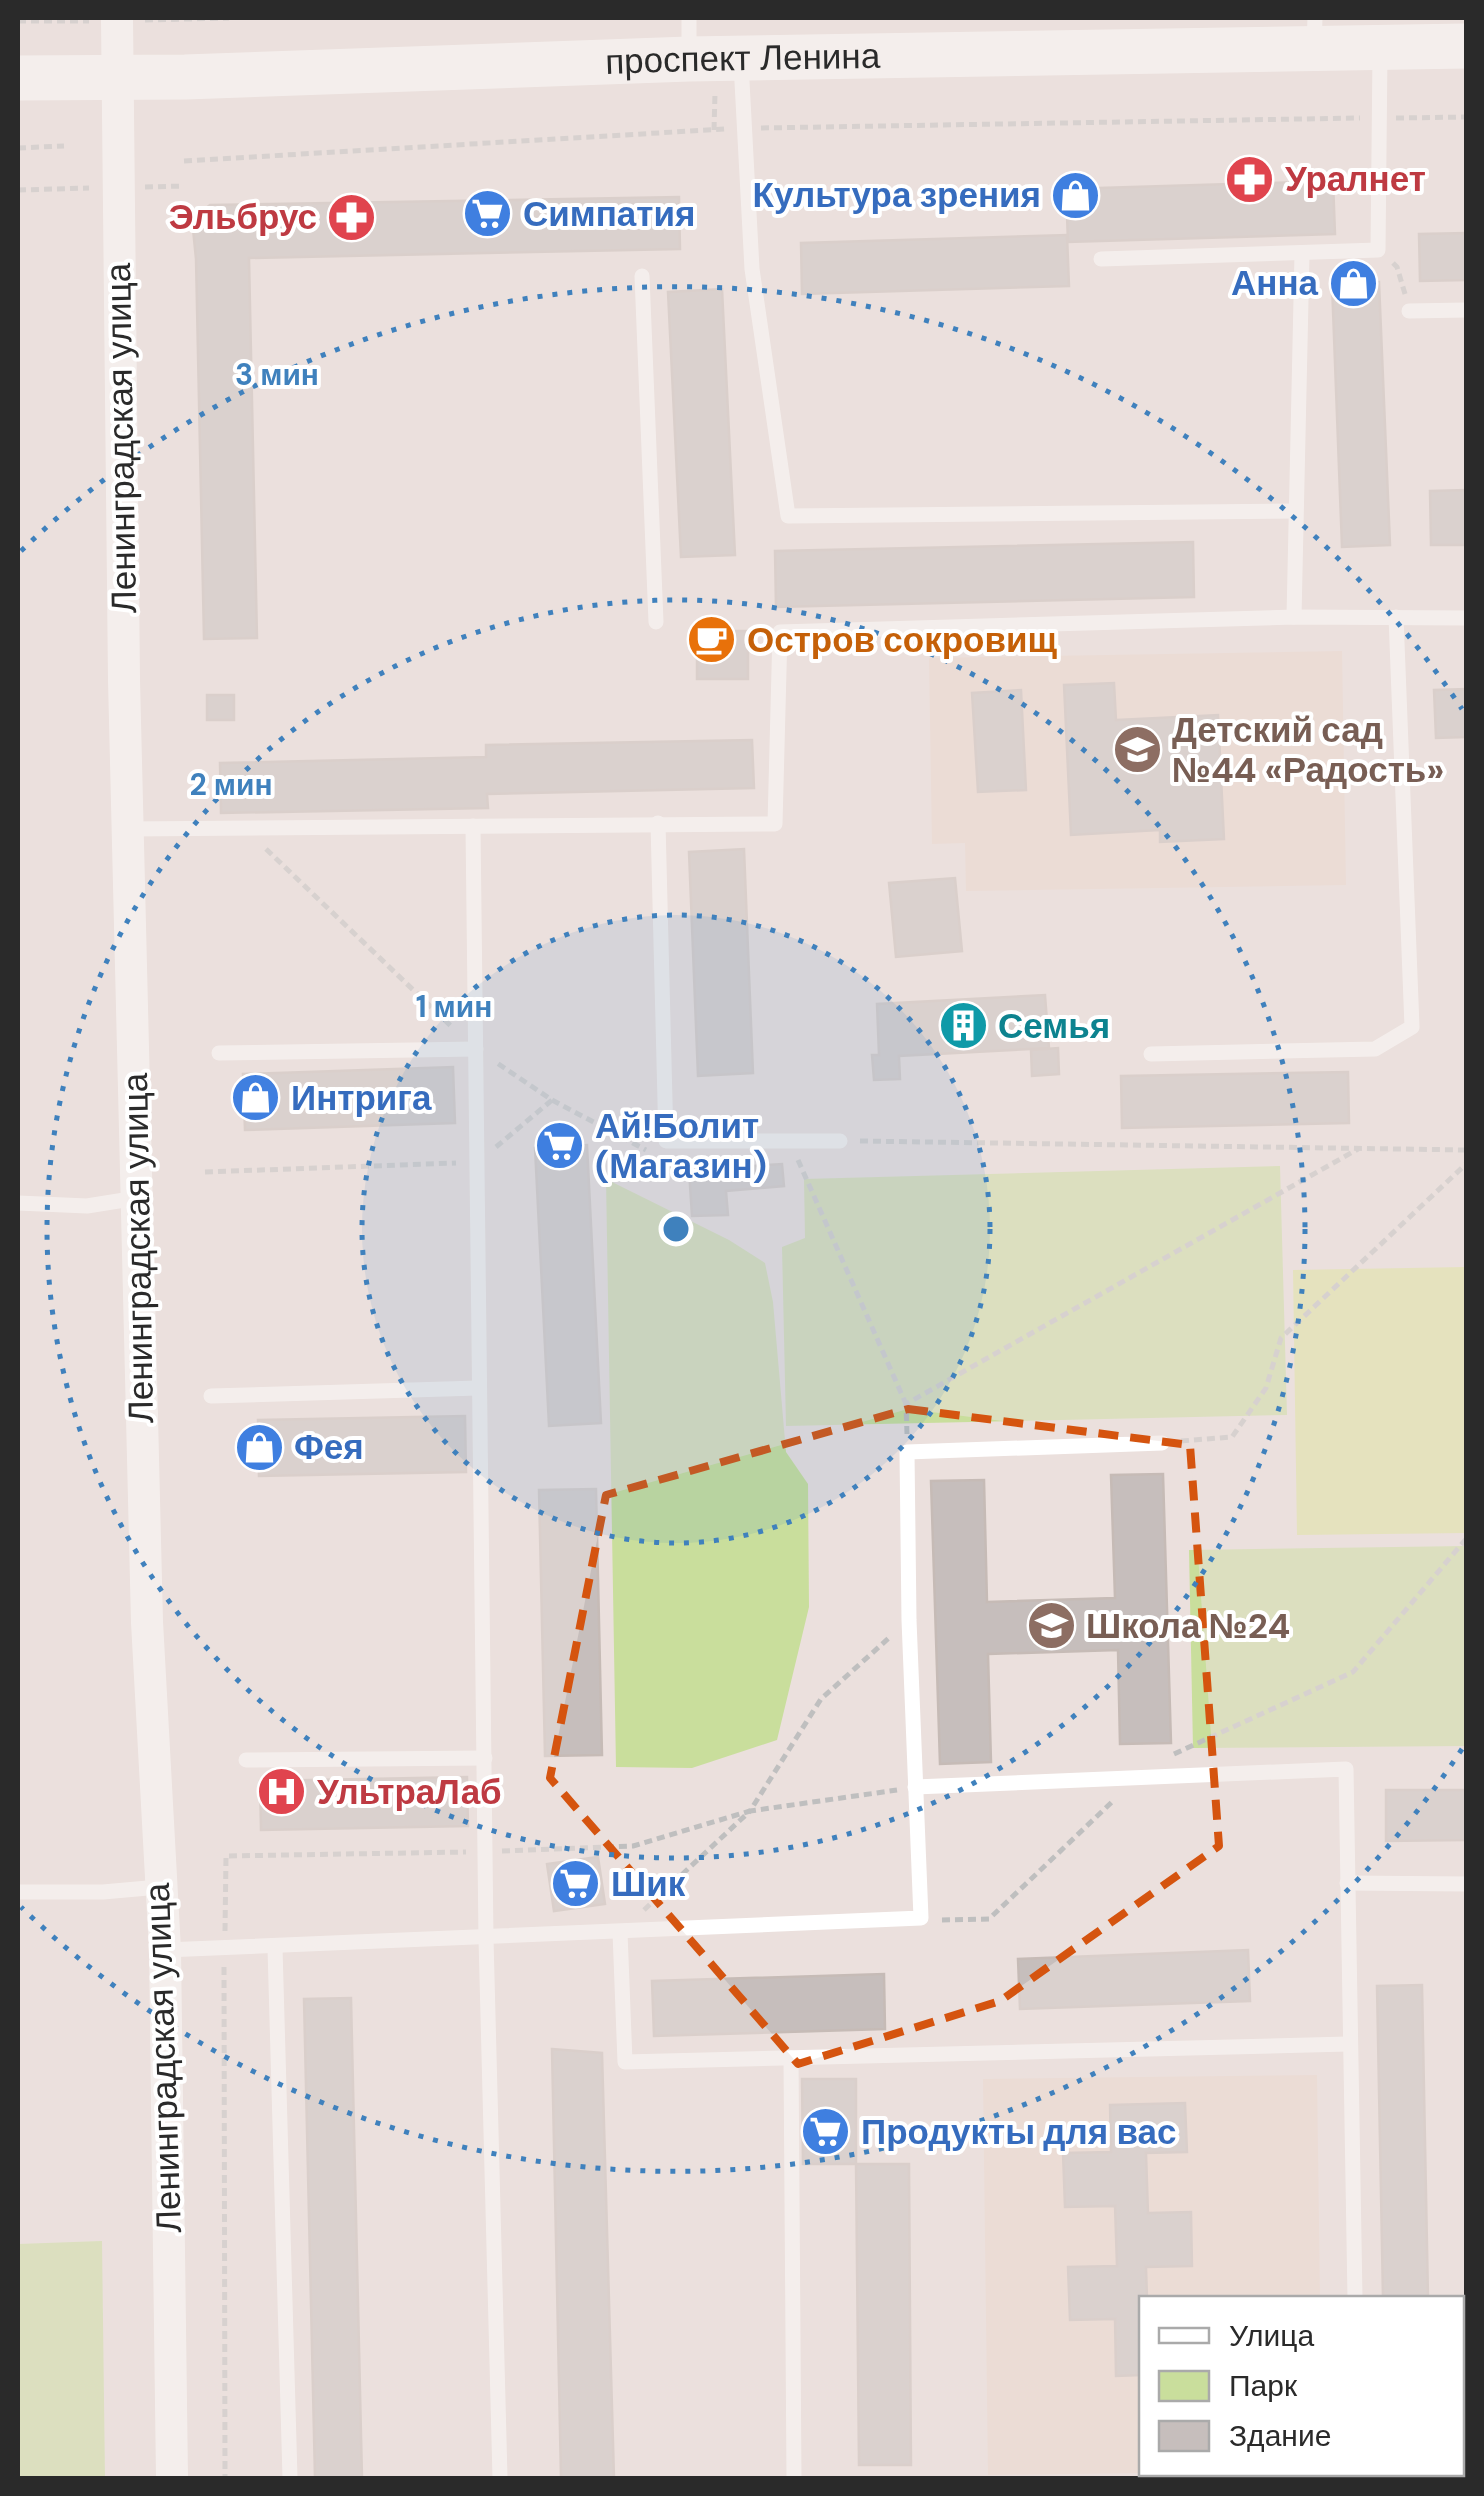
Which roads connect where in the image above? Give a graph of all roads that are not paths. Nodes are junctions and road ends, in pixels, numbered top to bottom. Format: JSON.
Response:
{"nodes":[{"id":1,"x":117,"y":18,"type":"edge"},
{"id":2,"x":1314,"y":33,"type":"edge"},
{"id":3,"x":689,"y":38,"type":"edge"},
{"id":4,"x":1466,"y":46,"type":"edge"},
{"id":5,"x":1380,"y":48,"type":"junction"},
{"id":6,"x":741,"y":58,"type":"junction"},
{"id":7,"x":116,"y":77,"type":"junction"},
{"id":8,"x":18,"y":78,"type":"edge"},
{"id":9,"x":1302,"y":254,"type":"junction"},
{"id":10,"x":1101,"y":259,"type":"dead end"},
{"id":11,"x":642,"y":276,"type":"dead end"},
{"id":12,"x":1466,"y":310,"type":"edge"},
{"id":13,"x":1410,"y":311,"type":"road end"},
{"id":14,"x":1295,"y":512,"type":"junction"},
{"id":15,"x":1294,"y":617,"type":"junction"},
{"id":16,"x":1396,"y":617,"type":"junction"},
{"id":17,"x":1466,"y":618,"type":"edge"},
{"id":18,"x":656,"y":622,"type":"dead end"},
{"id":19,"x":658,"y":824,"type":"junction"},
{"id":20,"x":472,"y":826,"type":"junction"},
{"id":21,"x":128,"y":829,"type":"junction"},
{"id":22,"x":476,"y":1050,"type":"junction"},
{"id":23,"x":219,"y":1053,"type":"dead end"},
{"id":24,"x":1152,"y":1054,"type":"dead end"},
{"id":25,"x":840,"y":1140,"type":"road end"},
{"id":26,"x":138,"y":1198,"type":"junction"},
{"id":27,"x":18,"y":1202,"type":"edge"},
{"id":28,"x":478,"y":1388,"type":"junction"},
{"id":29,"x":211,"y":1396,"type":"dead end"},
{"id":30,"x":1162,"y":1442,"type":"road end"},
{"id":31,"x":485,"y":1758,"type":"junction"},
{"id":32,"x":246,"y":1760,"type":"dead end"},
{"id":33,"x":915,"y":1787,"type":"junction"},
{"id":34,"x":1347,"y":1883,"type":"junction"},
{"id":35,"x":1466,"y":1884,"type":"edge"},
{"id":36,"x":159,"y":1887,"type":"junction"},
{"id":37,"x":18,"y":1892,"type":"edge"},
{"id":38,"x":620,"y":1932,"type":"junction"},
{"id":39,"x":486,"y":1938,"type":"junction"},
{"id":40,"x":275,"y":1948,"type":"junction"},
{"id":41,"x":165,"y":1950,"type":"junction"},
{"id":42,"x":1348,"y":2044,"type":"junction"},
{"id":43,"x":791,"y":2058,"type":"junction"},
{"id":44,"x":1354,"y":2296,"type":"edge"},
{"id":45,"x":172,"y":2478,"type":"edge"},
{"id":46,"x":290,"y":2478,"type":"edge"},
{"id":47,"x":500,"y":2478,"type":"edge"},
{"id":48,"x":794,"y":2478,"type":"edge"}],
"edges":[{"from":1,"to":7,"type":"street","name":"Ленинградская улица"},
{"from":2,"to":5,"type":"street","name":"проспект Ленина"},
{"from":2,"to":6,"type":"street","name":"проспект Ленина"},
{"from":3,"to":6,"type":"street","name":"проспект Ленина"},
{"from":3,"to":7,"type":"street","name":"проспект Ленина"},
{"from":4,"to":5,"type":"street","name":"проспект Ленина"},
{"from":5,"to":9,"type":"lane"},
{"from":6,"to":14,"type":"lane"},
{"from":7,"to":8,"type":"street","name":"проспект Ленина"},
{"from":7,"to":21,"type":"street","name":"Ленинградская улица"},
{"from":9,"to":10,"type":"lane"},
{"from":9,"to":14,"type":"lane"},
{"from":11,"to":18,"type":"lane"},
{"from":12,"to":13,"type":"lane"},
{"from":14,"to":15,"type":"lane"},
{"from":15,"to":16,"type":"lane"},
{"from":15,"to":19,"type":"lane"},
{"from":16,"to":17,"type":"lane"},
{"from":16,"to":24,"type":"lane"},
{"from":19,"to":20,"type":"lane"},
{"from":19,"to":25,"type":"lane"},
{"from":20,"to":21,"type":"lane"},
{"from":20,"to":22,"type":"lane"},
{"from":21,"to":26,"type":"street","name":"Ленинградская улица"},
{"from":22,"to":23,"type":"lane"},
{"from":22,"to":28,"type":"lane"},
{"from":26,"to":27,"type":"lane"},
{"from":26,"to":36,"type":"street","name":"Ленинградская улица"},
{"from":28,"to":29,"type":"lane"},
{"from":28,"to":31,"type":"lane"},
{"from":30,"to":33,"type":"lane"},
{"from":31,"to":32,"type":"lane"},
{"from":31,"to":39,"type":"lane"},
{"from":33,"to":34,"type":"lane"},
{"from":33,"to":38,"type":"lane"},
{"from":34,"to":35,"type":"lane"},
{"from":34,"to":42,"type":"lane"},
{"from":36,"to":37,"type":"lane"},
{"from":36,"to":41,"type":"street","name":"Ленинградская улица"},
{"from":38,"to":39,"type":"lane"},
{"from":38,"to":43,"type":"lane"},
{"from":39,"to":40,"type":"lane"},
{"from":39,"to":47,"type":"lane"},
{"from":40,"to":41,"type":"lane"},
{"from":40,"to":46,"type":"lane"},
{"from":41,"to":45,"type":"street","name":"Ленинградская улица"},
{"from":42,"to":43,"type":"lane"},
{"from":42,"to":44,"type":"lane"},
{"from":43,"to":48,"type":"lane"}]}
